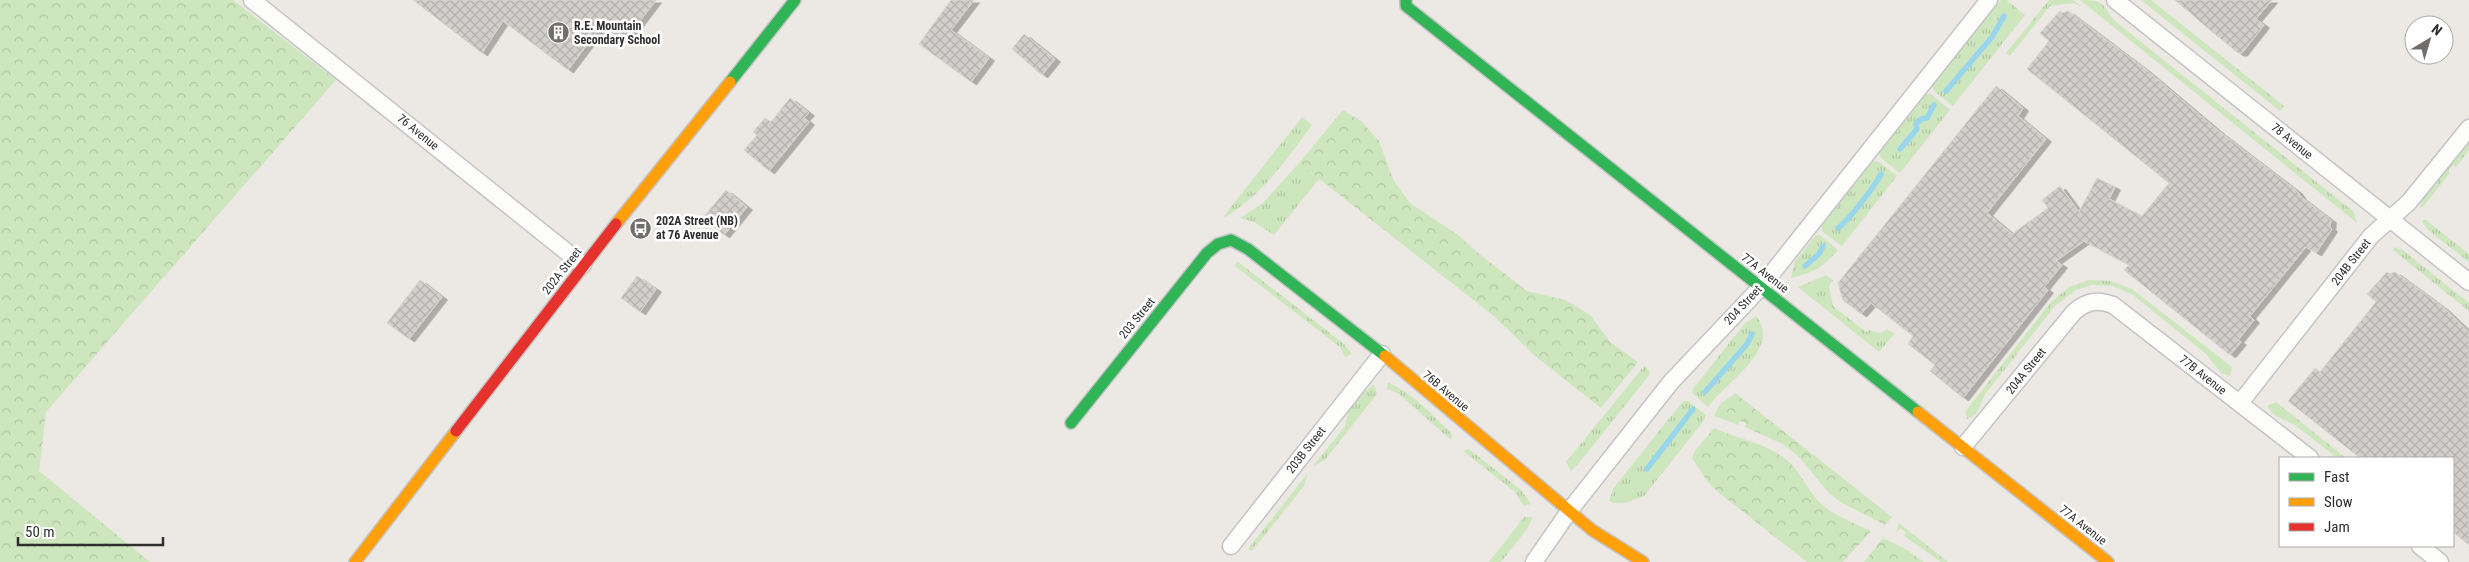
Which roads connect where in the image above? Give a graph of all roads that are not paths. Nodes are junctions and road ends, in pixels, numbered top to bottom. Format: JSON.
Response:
{"nodes":[{"id":1,"x":252,"y":0,"type":"edge"},
{"id":2,"x":795,"y":0,"type":"edge"},
{"id":3,"x":1989,"y":0,"type":"edge"},
{"id":4,"x":2115,"y":0,"type":"edge"},
{"id":5,"x":1406,"y":3,"type":"edge"},
{"id":6,"x":2469,"y":128,"type":"edge"},
{"id":7,"x":2391,"y":219,"type":"junction"},
{"id":8,"x":1232,"y":240,"type":"joint"},
{"id":9,"x":583,"y":265,"type":"junction"},
{"id":10,"x":2469,"y":282,"type":"edge"},
{"id":11,"x":1761,"y":287,"type":"junction"},
{"id":12,"x":2093,"y":301,"type":"joint"},
{"id":13,"x":1382,"y":354,"type":"junction"},
{"id":14,"x":2240,"y":403,"type":"junction"},
{"id":15,"x":1071,"y":423,"type":"dead end"},
{"id":16,"x":1963,"y":447,"type":"junction"},
{"id":17,"x":2309,"y":457,"type":"edge"},
{"id":18,"x":1570,"y":510,"type":"junction"},
{"id":19,"x":1231,"y":546,"type":"dead end"},
{"id":20,"x":2421,"y":547,"type":"edge"},
{"id":21,"x":355,"y":562,"type":"edge"},
{"id":22,"x":1534,"y":562,"type":"edge"},
{"id":23,"x":1643,"y":562,"type":"edge"},
{"id":24,"x":2108,"y":562,"type":"edge"},
{"id":25,"x":2440,"y":562,"type":"edge"}],
"edges":[{"from":1,"to":9,"type":"street","name":"76 Avenue"},
{"from":2,"to":9,"type":"street","name":"202A Street"},
{"from":3,"to":11,"type":"street","name":"204 Street"},
{"from":4,"to":7,"type":"street","name":"78 Avenue"},
{"from":5,"to":11,"type":"street","name":"77A Avenue"},
{"from":6,"to":7,"type":"street","name":"204B Street"},
{"from":7,"to":10,"type":"street","name":"78 Avenue"},
{"from":7,"to":14,"type":"street","name":"204B Street"},
{"from":8,"to":13,"type":"street","name":"76B Avenue"},
{"from":8,"to":15,"type":"street","name":"203 Street"},
{"from":9,"to":21,"type":"street","name":"202A Street"},
{"from":11,"to":16,"type":"street","name":"77A Avenue"},
{"from":11,"to":18,"type":"street","name":"204 Street"},
{"from":12,"to":14,"type":"street","name":"77B Avenue"},
{"from":12,"to":16,"type":"street","name":"204A Street"},
{"from":13,"to":18,"type":"street","name":"76B Avenue"},
{"from":13,"to":19,"type":"street","name":"203B Street"},
{"from":14,"to":17,"type":"street","name":"77B Avenue"},
{"from":16,"to":24,"type":"street","name":"77A Avenue"},
{"from":18,"to":22,"type":"street","name":"204 Street"},
{"from":18,"to":23,"type":"street","name":"76B Avenue"},
{"from":20,"to":25,"type":"street"}]}
